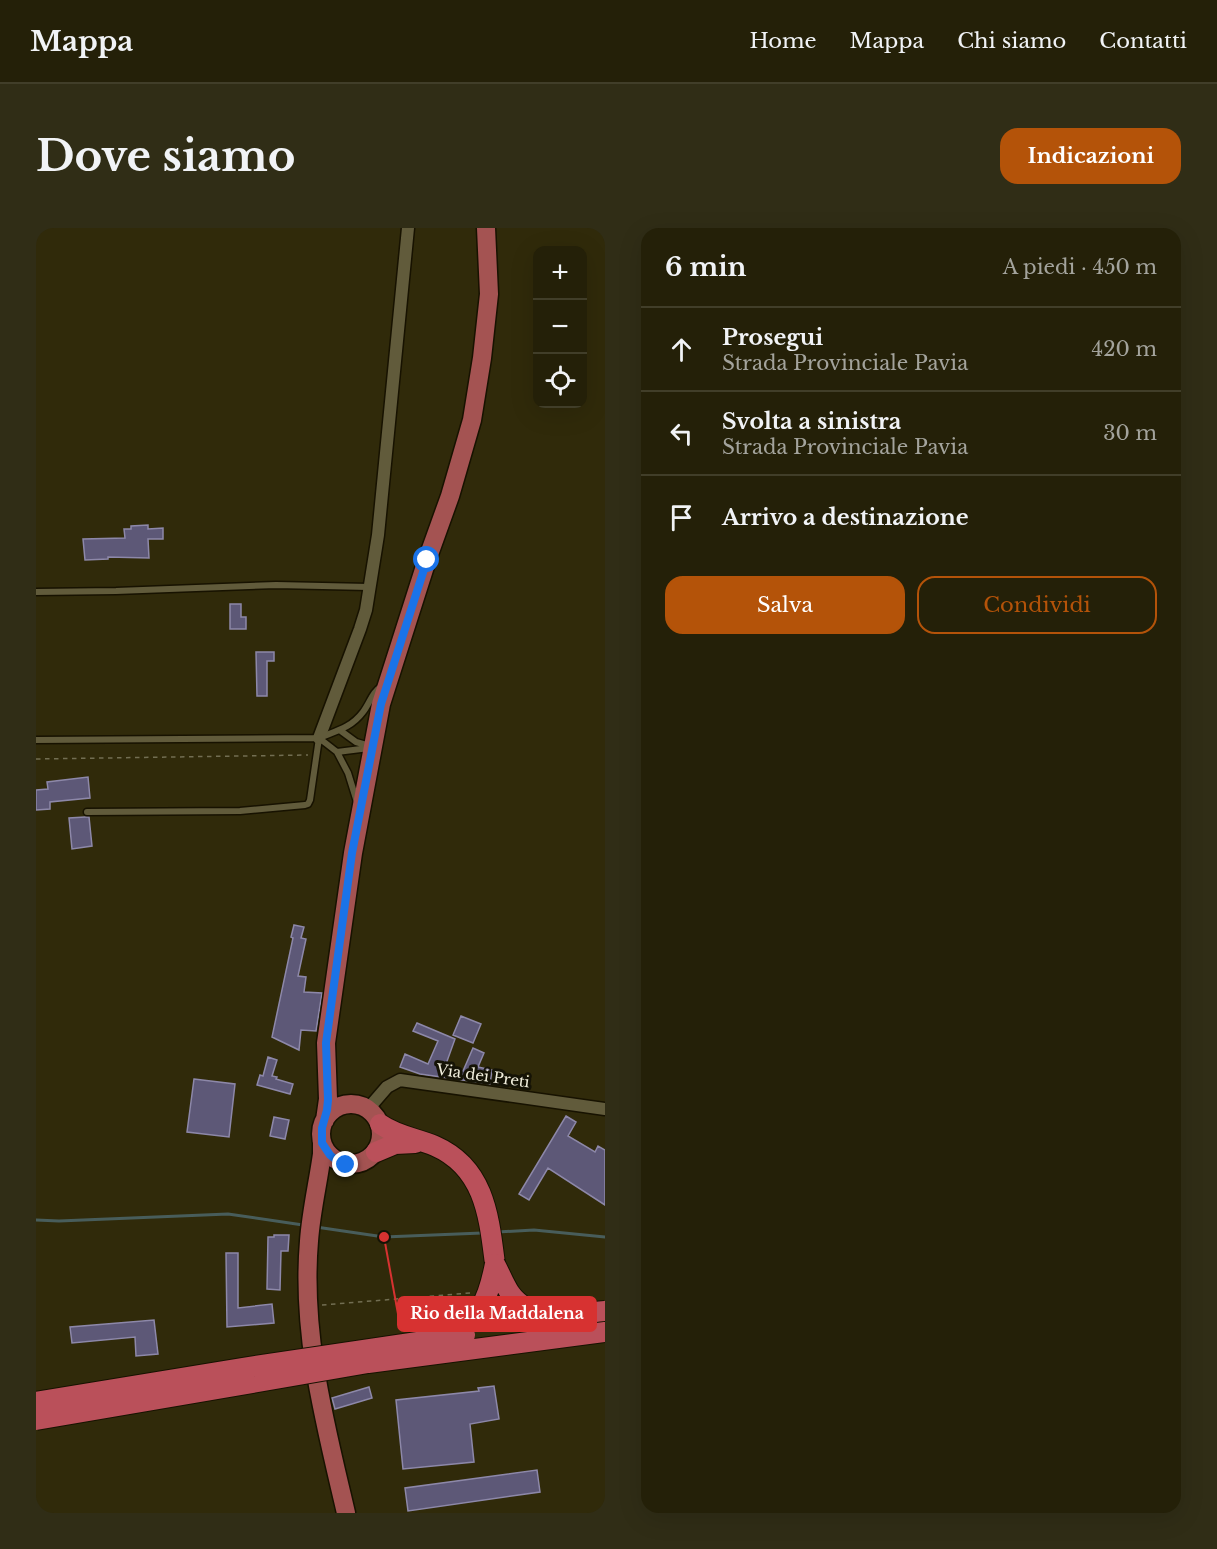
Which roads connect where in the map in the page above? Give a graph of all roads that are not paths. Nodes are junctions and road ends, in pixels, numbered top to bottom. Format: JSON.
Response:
{"nodes":[{"id":1,"x":408,"y":228,"type":"edge"},
{"id":2,"x":486,"y":228,"type":"edge"},
{"id":3,"x":369,"y":587,"type":"junction"},
{"id":4,"x":36,"y":592,"type":"edge"},
{"id":5,"x":388,"y":682,"type":"junction"},
{"id":6,"x":341,"y":731,"type":"junction"},
{"id":7,"x":319,"y":738,"type":"junction"},
{"id":8,"x":36,"y":740,"type":"edge"},
{"id":9,"x":373,"y":747,"type":"junction"},
{"id":10,"x":337,"y":752,"type":"junction"},
{"id":11,"x":87,"y":812,"type":"dead end"},
{"id":12,"x":360,"y":812,"type":"junction"},
{"id":13,"x":325,"y":1056,"type":"junction"},
{"id":14,"x":605,"y":1109,"type":"edge"},
{"id":15,"x":369,"y":1113,"type":"junction"},
{"id":16,"x":325,"y":1120,"type":"junction"},
{"id":17,"x":322,"y":1143,"type":"junction"},
{"id":18,"x":435,"y":1146,"type":"junction"},
{"id":19,"x":376,"y":1152,"type":"junction"},
{"id":20,"x":353,"y":1164,"type":"junction"},
{"id":21,"x":311,"y":1218,"type":"junction"},
{"id":22,"x":495,"y":1263,"type":"junction"},
{"id":23,"x":605,"y":1311,"type":"edge"},
{"id":24,"x":605,"y":1318,"type":"edge"},
{"id":25,"x":605,"y":1332,"type":"edge"},
{"id":26,"x":366,"y":1349,"type":"junction"},
{"id":27,"x":36,"y":1402,"type":"edge"},
{"id":28,"x":36,"y":1420,"type":"edge"},
{"id":29,"x":346,"y":1513,"type":"edge"}],
"edges":[{"from":1,"to":3,"type":"street"},
{"from":2,"to":5,"type":"main road"},
{"from":3,"to":4,"type":"lane"},
{"from":3,"to":7,"type":"street"},
{"from":5,"to":6,"type":"lane"},
{"from":5,"to":9,"type":"main road"},
{"from":6,"to":7,"type":"lane"},
{"from":6,"to":9,"type":"lane"},
{"from":7,"to":8,"type":"lane"},
{"from":7,"to":10,"type":"lane"},
{"from":7,"to":11,"type":"lane"},
{"from":9,"to":10,"type":"lane"},
{"from":9,"to":12,"type":"main road"},
{"from":10,"to":12,"type":"lane"},
{"from":12,"to":13,"type":"main road"},
{"from":13,"to":15,"type":"main road"},
{"from":13,"to":16,"type":"main road"},
{"from":14,"to":15,"type":"street","name":"Via dei Preti"},
{"from":15,"to":16,"type":"main road"},
{"from":15,"to":18,"type":"highway"},
{"from":15,"to":19,"type":"main road"},
{"from":16,"to":17,"type":"main road"},
{"from":17,"to":20,"type":"main road"},
{"from":17,"to":21,"type":"main road"},
{"from":18,"to":19,"type":"highway"},
{"from":18,"to":22,"type":"highway"},
{"from":19,"to":20,"type":"main road"},
{"from":20,"to":21,"type":"main road"},
{"from":21,"to":29,"type":"main road"},
{"from":22,"to":23,"type":"highway","bridge":true},
{"from":22,"to":26,"type":"highway","bridge":true},
{"from":24,"to":26,"type":"highway","bridge":true},
{"from":25,"to":28,"type":"highway","bridge":true},
{"from":26,"to":27,"type":"highway","bridge":true}]}
